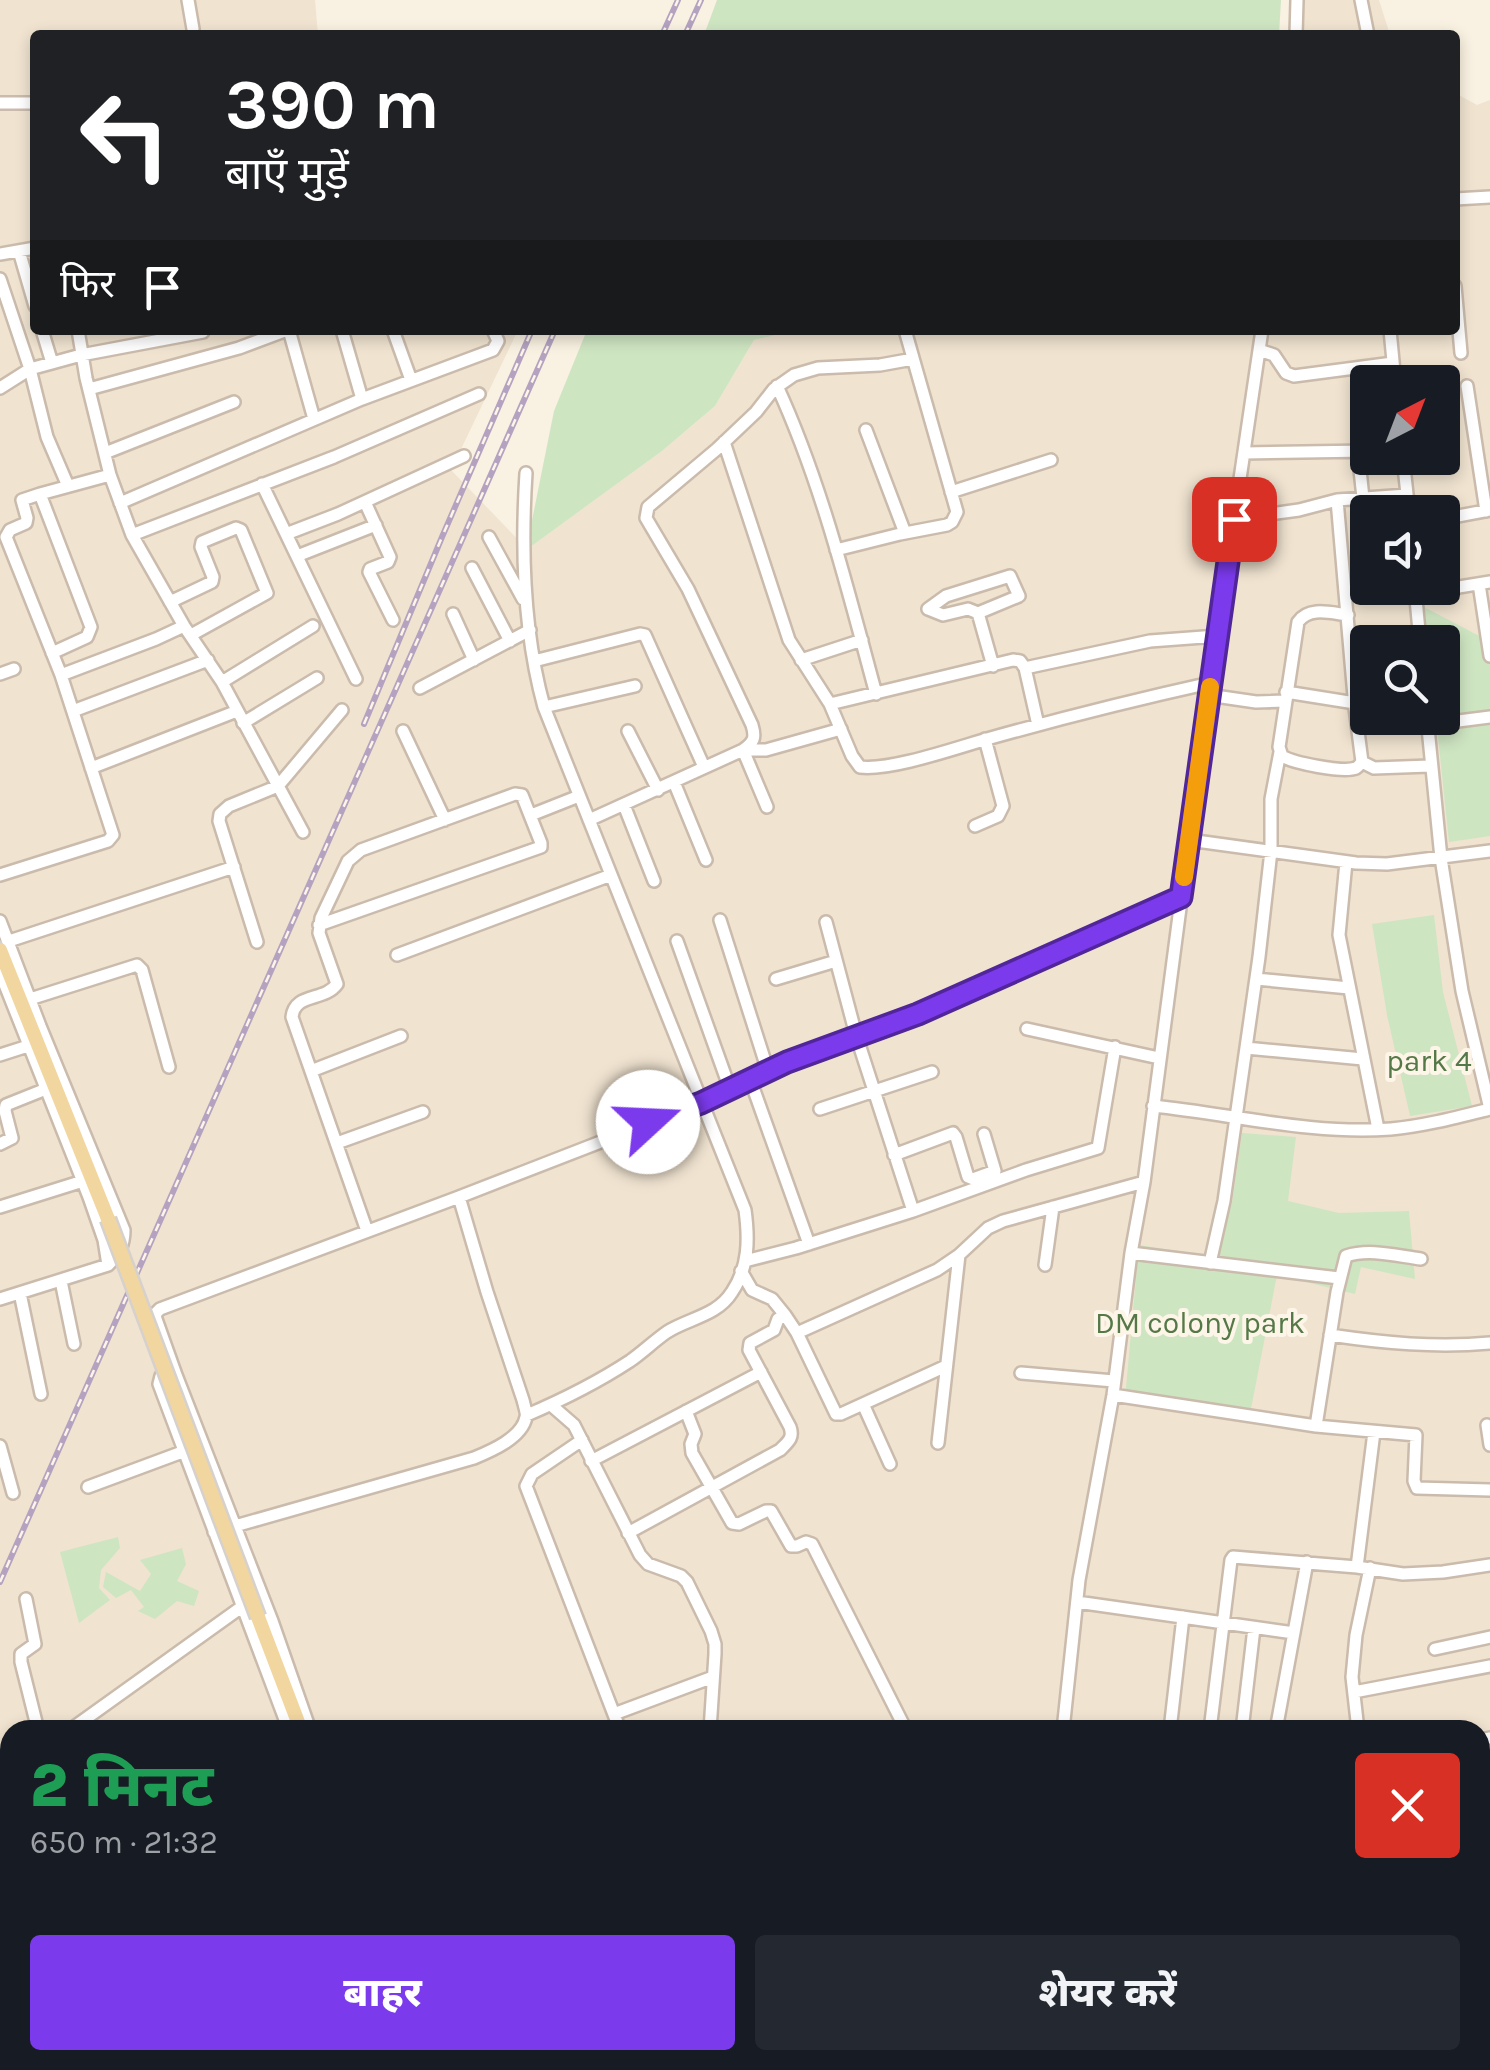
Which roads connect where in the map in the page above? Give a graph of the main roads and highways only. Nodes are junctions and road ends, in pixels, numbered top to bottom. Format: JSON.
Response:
{"nodes":[{"id":1,"x":4,"y":946,"type":"edge"},
{"id":2,"x":297,"y":1720,"type":"edge"}],
"edges":[{"from":1,"to":2,"type":"main road","bridge":true}]}
